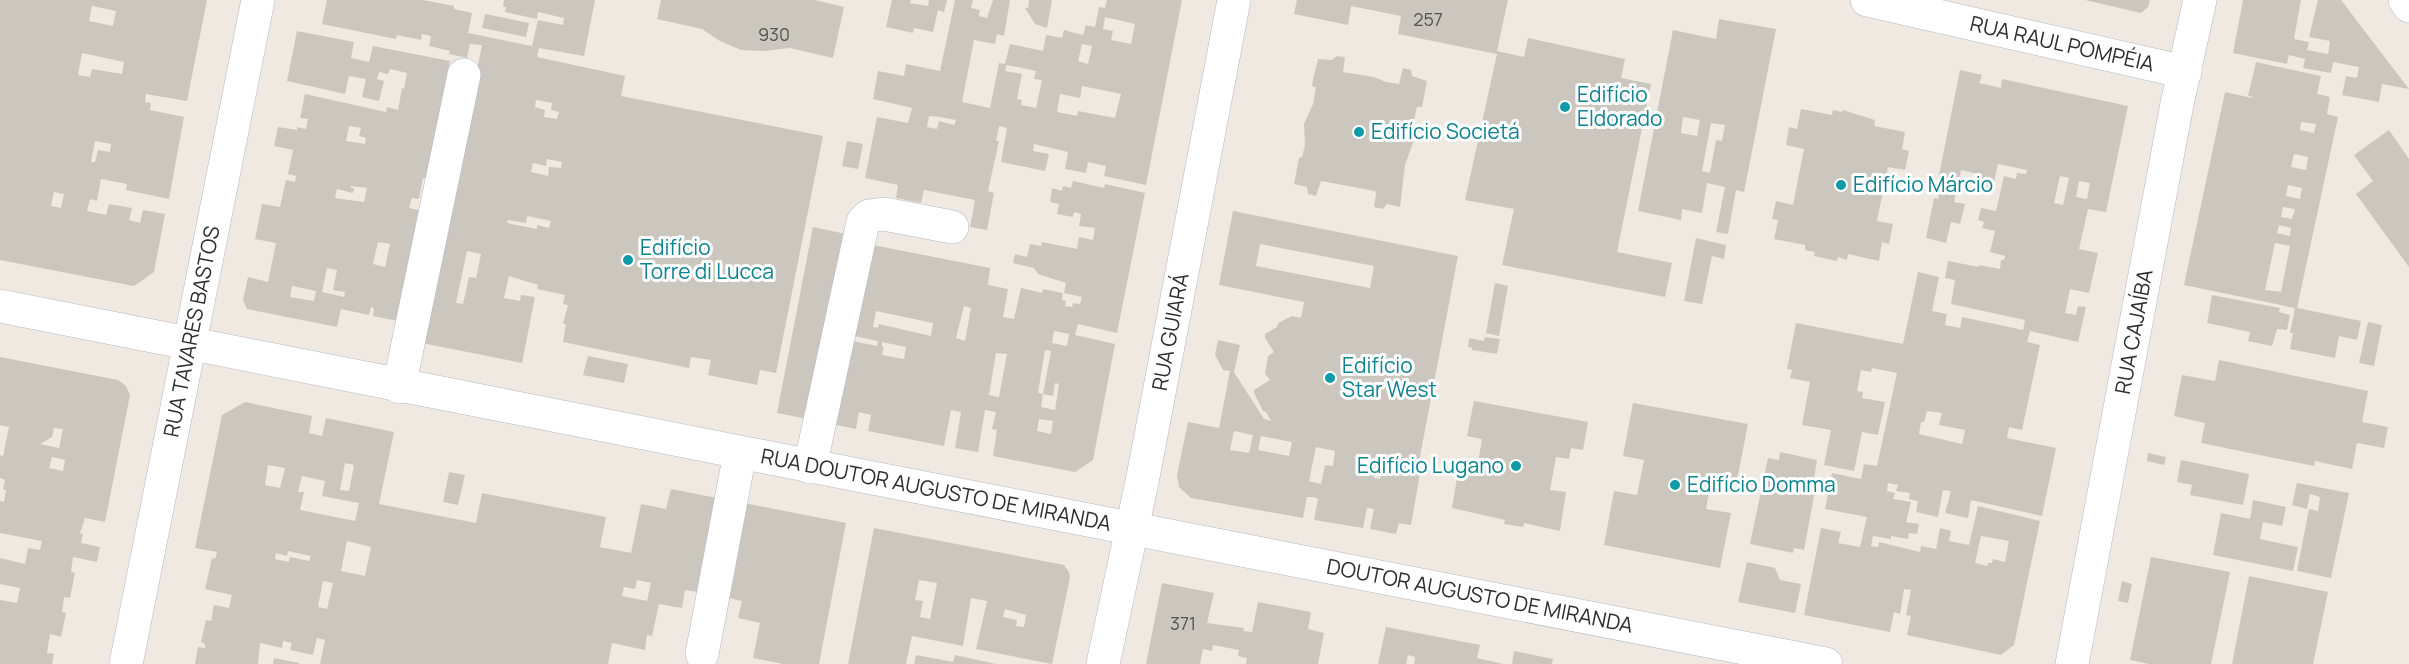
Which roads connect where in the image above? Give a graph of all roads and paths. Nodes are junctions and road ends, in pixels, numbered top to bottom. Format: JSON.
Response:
{"nodes":[{"id":1,"x":258,"y":0,"type":"edge"},
{"id":2,"x":1234,"y":0,"type":"edge"},
{"id":3,"x":1867,"y":0,"type":"edge"},
{"id":4,"x":2200,"y":0,"type":"edge"},
{"id":5,"x":2405,"y":0,"type":"edge"},
{"id":6,"x":2409,"y":6,"type":"edge"},
{"id":7,"x":2185,"y":72,"type":"junction"},
{"id":8,"x":464,"y":75,"type":"dead end"},
{"id":9,"x":952,"y":227,"type":"dead end"},
{"id":10,"x":0,"y":306,"type":"edge"},
{"id":11,"x":190,"y":344,"type":"junction"},
{"id":12,"x":399,"y":387,"type":"junction"},
{"id":13,"x":740,"y":453,"type":"junction"},
{"id":14,"x":810,"y":466,"type":"junction"},
{"id":15,"x":1132,"y":527,"type":"junction"},
{"id":16,"x":702,"y":654,"type":"dead end"},
{"id":17,"x":126,"y":664,"type":"edge"},
{"id":18,"x":1103,"y":664,"type":"edge"},
{"id":19,"x":1826,"y":664,"type":"edge"},
{"id":20,"x":2072,"y":664,"type":"edge"}],
"edges":[{"from":1,"to":11,"type":"street","name":"RUA TAVARES BASTOS"},
{"from":2,"to":15,"type":"street","name":"RUA GUIARÁ"},
{"from":3,"to":7,"type":"street","name":"RUA RAUL POMPÉIA"},
{"from":4,"to":7,"type":"street","name":"RUA CAJAÍBA"},
{"from":5,"to":6,"type":"street"},
{"from":7,"to":20,"type":"street","name":"RUA CAJAÍBA"},
{"from":8,"to":12,"type":"street"},
{"from":9,"to":14,"type":"street"},
{"from":10,"to":11,"type":"street","name":"RUA DOUTOR AUGUSTO DE MIRANDA"},
{"from":11,"to":12,"type":"street","name":"RUA DOUTOR AUGUSTO DE MIRANDA"},
{"from":11,"to":17,"type":"street","name":"RUA TAVARES BASTOS"},
{"from":12,"to":13,"type":"street","name":"RUA DOUTOR AUGUSTO DE MIRANDA"},
{"from":13,"to":14,"type":"street","name":"RUA DOUTOR AUGUSTO DE MIRANDA"},
{"from":13,"to":16,"type":"street","name":"RUA DOUTOR AUGUSTO DE MIRANDA"},
{"from":14,"to":15,"type":"street","name":"RUA DOUTOR AUGUSTO DE MIRANDA"},
{"from":15,"to":18,"type":"street","name":"RUA GUIARÁ"},
{"from":15,"to":19,"type":"street","name":"DOUTOR AUGUSTO DE MIRANDA"}]}
